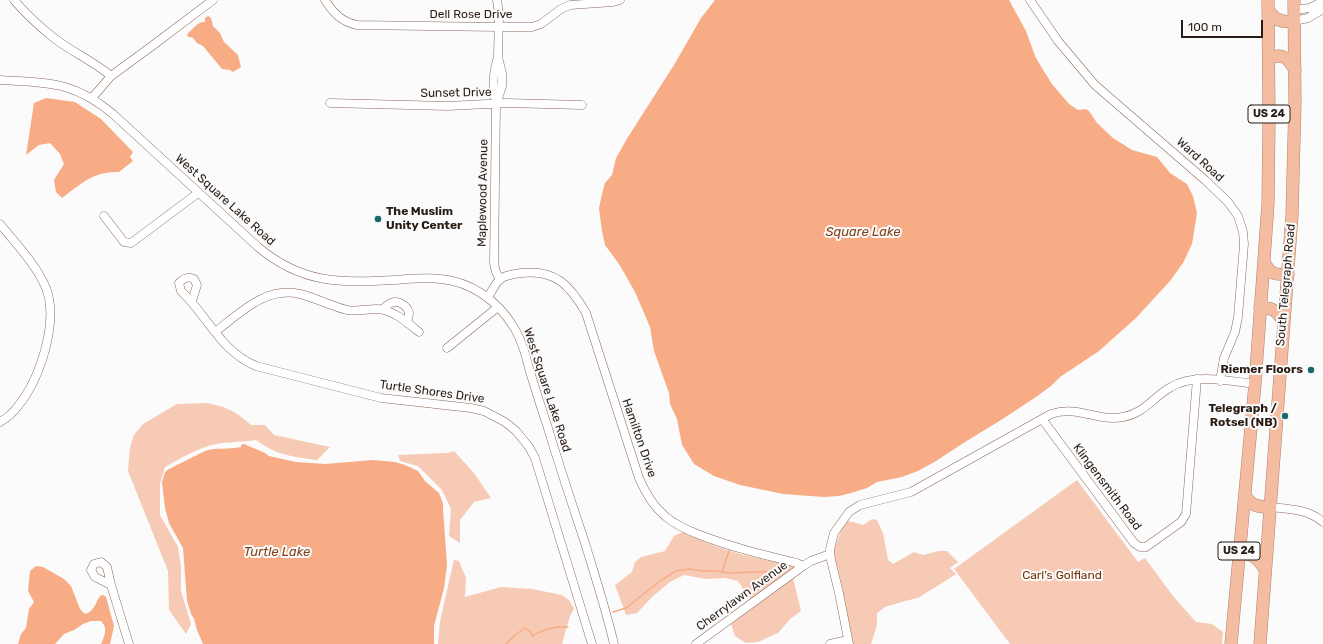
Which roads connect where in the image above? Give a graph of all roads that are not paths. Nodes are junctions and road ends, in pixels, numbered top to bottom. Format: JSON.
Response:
{"nodes":[{"id":1,"x":14,"y":0,"type":"edge"},
{"id":2,"x":213,"y":0,"type":"edge"},
{"id":3,"x":325,"y":0,"type":"edge"},
{"id":4,"x":497,"y":0,"type":"edge"},
{"id":5,"x":1030,"y":0,"type":"edge"},
{"id":6,"x":615,"y":1,"type":"edge"},
{"id":7,"x":1323,"y":1,"type":"edge"},
{"id":8,"x":1268,"y":4,"type":"edge"},
{"id":9,"x":1323,"y":9,"type":"edge"},
{"id":10,"x":1294,"y":10,"type":"edge"},
{"id":11,"x":498,"y":27,"type":"junction"},
{"id":12,"x":1269,"y":59,"type":"junction"},
{"id":13,"x":1295,"y":70,"type":"junction"},
{"id":14,"x":111,"y":76,"type":"junction"},
{"id":15,"x":0,"y":80,"type":"edge"},
{"id":16,"x":92,"y":98,"type":"junction"},
{"id":17,"x":330,"y":103,"type":"dead end"},
{"id":18,"x":496,"y":105,"type":"junction"},
{"id":19,"x":582,"y":105,"type":"dead end"},
{"id":20,"x":198,"y":193,"type":"junction"},
{"id":21,"x":104,"y":216,"type":"dead end"},
{"id":22,"x":0,"y":224,"type":"edge"},
{"id":23,"x":1264,"y":261,"type":"junction"},
{"id":24,"x":1288,"y":275,"type":"junction"},
{"id":25,"x":500,"y":280,"type":"junction"},
{"id":26,"x":488,"y":297,"type":"junction"},
{"id":27,"x":192,"y":301,"type":"dead end"},
{"id":28,"x":498,"y":307,"type":"junction"},
{"id":29,"x":1260,"y":308,"type":"junction"},
{"id":30,"x":383,"y":309,"type":"junction"},
{"id":31,"x":1283,"y":322,"type":"junction"},
{"id":32,"x":407,"y":323,"type":"junction"},
{"id":33,"x":215,"y":332,"type":"junction"},
{"id":34,"x":419,"y":332,"type":"dead end"},
{"id":35,"x":447,"y":348,"type":"dead end"},
{"id":36,"x":1196,"y":379,"type":"junction"},
{"id":37,"x":1220,"y":381,"type":"junction"},
{"id":38,"x":1255,"y":384,"type":"junction"},
{"id":39,"x":1042,"y":419,"type":"junction"},
{"id":40,"x":0,"y":422,"type":"edge"},
{"id":41,"x":1245,"y":495,"type":"junction"},
{"id":42,"x":1270,"y":507,"type":"junction"},
{"id":43,"x":1323,"y":522,"type":"edge"},
{"id":44,"x":830,"y":554,"type":"junction"},
{"id":45,"x":1239,"y":554,"type":"junction"},
{"id":46,"x":802,"y":566,"type":"junction"},
{"id":47,"x":1266,"y":569,"type":"junction"},
{"id":48,"x":111,"y":586,"type":"dead end"},
{"id":49,"x":848,"y":642,"type":"edge"},
{"id":50,"x":129,"y":644,"type":"edge"},
{"id":51,"x":592,"y":644,"type":"edge"},
{"id":52,"x":614,"y":644,"type":"edge"},
{"id":53,"x":696,"y":644,"type":"edge"},
{"id":54,"x":830,"y":644,"type":"edge"},
{"id":55,"x":1231,"y":644,"type":"edge"},
{"id":56,"x":1260,"y":644,"type":"edge"}],
"edges":[{"from":1,"to":14,"type":"street"},
{"from":2,"to":14,"type":"street"},
{"from":3,"to":11,"type":"street","name":"Dell Rose Drive"},
{"from":4,"to":11,"type":"street","name":"Maplewood Avenue"},
{"from":5,"to":37,"type":"street","name":"Ward Road"},
{"from":6,"to":11,"type":"street","name":"Dell Rose Drive"},
{"from":7,"to":10,"type":"street"},
{"from":8,"to":10,"type":"highway"},
{"from":8,"to":12,"type":"highway","name":"South Telegraph Road","number":"US 24"},
{"from":9,"to":10,"type":"street"},
{"from":10,"to":13,"type":"highway","name":"South Telegraph Road","number":"US 24"},
{"from":11,"to":18,"type":"street","name":"Maplewood Avenue"},
{"from":12,"to":13,"type":"highway"},
{"from":12,"to":23,"type":"highway","name":"South Telegraph Road","number":"US 24"},
{"from":13,"to":24,"type":"highway","name":"South Telegraph Road","number":"US 24"},
{"from":14,"to":16,"type":"street"},
{"from":15,"to":16,"type":"street","name":"West Square Lake Road"},
{"from":16,"to":20,"type":"street","name":"West Square Lake Road"},
{"from":17,"to":18,"type":"street","name":"Sunset Drive"},
{"from":18,"to":19,"type":"street","name":"Sunset Drive"},
{"from":18,"to":25,"type":"street","name":"Maplewood Avenue"},
{"from":20,"to":21,"type":"street"},
{"from":20,"to":26,"type":"street","name":"West Square Lake Road"},
{"from":22,"to":40,"type":"street"},
{"from":23,"to":24,"type":"highway"},
{"from":23,"to":29,"type":"highway","name":"South Telegraph Road","number":"US 24"},
{"from":24,"to":31,"type":"highway","name":"South Telegraph Road","number":"US 24"},
{"from":25,"to":26,"type":"street"},
{"from":25,"to":46,"type":"street","name":"Hamilton Drive"},
{"from":26,"to":28,"type":"street","name":"West Square Lake Road"},
{"from":27,"to":33,"type":"street","name":"Turtle Shores Drive"},
{"from":28,"to":35,"type":"street"},
{"from":28,"to":52,"type":"street","name":"West Square Lake Road"},
{"from":29,"to":31,"type":"highway"},
{"from":29,"to":38,"type":"highway","name":"South Telegraph Road","number":"US 24"},
{"from":30,"to":32,"type":"street"},
{"from":30,"to":32,"type":"street"},
{"from":30,"to":33,"type":"street"},
{"from":31,"to":42,"type":"highway","name":"South Telegraph Road","number":"US 24"},
{"from":32,"to":34,"type":"street"},
{"from":33,"to":51,"type":"street","name":"Turtle Shores Drive"},
{"from":36,"to":37,"type":"street"},
{"from":36,"to":39,"type":"street"},
{"from":36,"to":39,"type":"street","name":"Klingensmith Road"},
{"from":37,"to":38,"type":"street"},
{"from":38,"to":41,"type":"highway","name":"South Telegraph Road","number":"US 24"},
{"from":39,"to":44,"type":"street"},
{"from":41,"to":42,"type":"highway"},
{"from":41,"to":45,"type":"highway","name":"South Telegraph Road","number":"US 24"},
{"from":42,"to":43,"type":"street"},
{"from":42,"to":47,"type":"highway","name":"South Telegraph Road","number":"US 24"},
{"from":44,"to":46,"type":"street"},
{"from":44,"to":49,"type":"street"},
{"from":45,"to":47,"type":"highway"},
{"from":45,"to":55,"type":"highway","name":"South Telegraph Road","number":"US 24"},
{"from":46,"to":53,"type":"street","name":"Cherrylawn Avenue"},
{"from":47,"to":56,"type":"highway","name":"South Telegraph Road","number":"US 24"},
{"from":48,"to":50,"type":"street"},
{"from":49,"to":54,"type":"street"}]}
